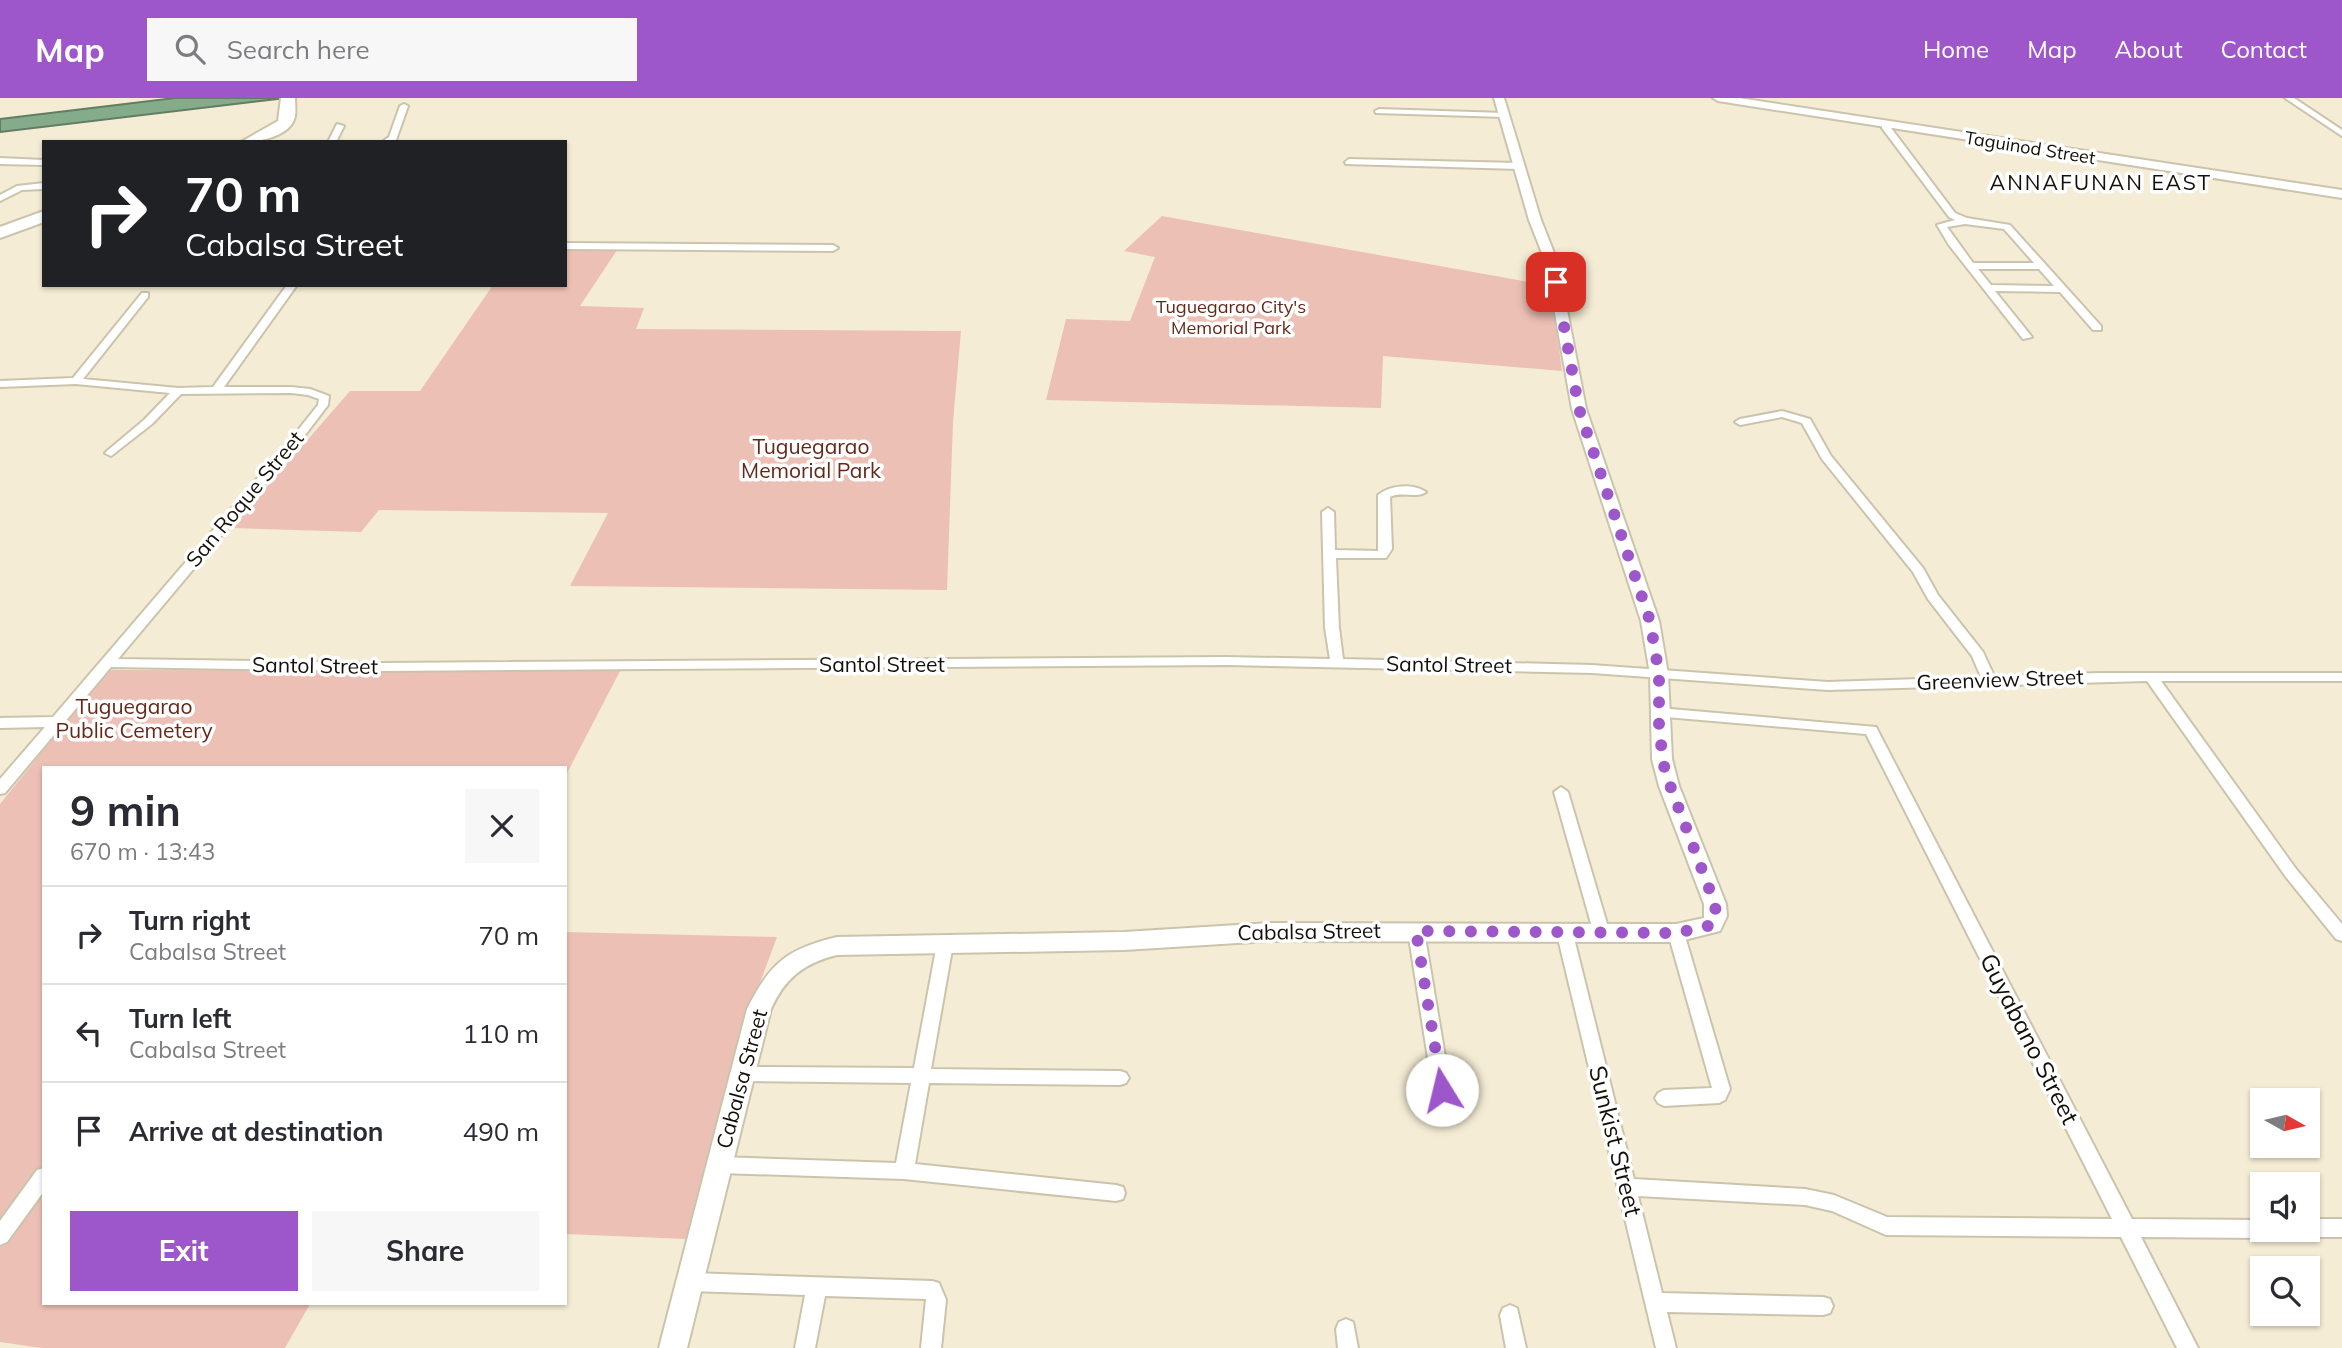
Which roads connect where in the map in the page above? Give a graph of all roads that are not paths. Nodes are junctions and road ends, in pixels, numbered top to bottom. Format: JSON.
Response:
{"nodes":[{"id":1,"x":1499,"y":98,"type":"edge"},
{"id":2,"x":1718,"y":98,"type":"edge"},
{"id":3,"x":2289,"y":98,"type":"edge"},
{"id":4,"x":288,"y":102,"type":"edge"},
{"id":5,"x":404,"y":106,"type":"dead end"},
{"id":6,"x":1379,"y":111,"type":"dead end"},
{"id":7,"x":1504,"y":115,"type":"junction"},
{"id":8,"x":340,"y":126,"type":"dead end"},
{"id":9,"x":1885,"y":126,"type":"junction"},
{"id":10,"x":2342,"y":134,"type":"edge"},
{"id":11,"x":252,"y":140,"type":"edge"},
{"id":12,"x":333,"y":140,"type":"edge"},
{"id":13,"x":390,"y":140,"type":"edge"},
{"id":14,"x":0,"y":161,"type":"edge"},
{"id":15,"x":1349,"y":162,"type":"dead end"},
{"id":16,"x":42,"y":163,"type":"edge"},
{"id":17,"x":1519,"y":166,"type":"junction"},
{"id":18,"x":42,"y":186,"type":"edge"},
{"id":19,"x":2342,"y":194,"type":"edge"},
{"id":20,"x":0,"y":198,"type":"edge"},
{"id":21,"x":42,"y":217,"type":"edge"},
{"id":22,"x":1962,"y":222,"type":"junction"},
{"id":23,"x":0,"y":233,"type":"edge"},
{"id":24,"x":567,"y":246,"type":"edge"},
{"id":25,"x":832,"y":248,"type":"dead end"},
{"id":26,"x":1971,"y":266,"type":"junction"},
{"id":27,"x":2042,"y":266,"type":"junction"},
{"id":28,"x":291,"y":287,"type":"edge"},
{"id":29,"x":1988,"y":288,"type":"junction"},
{"id":30,"x":2062,"y":289,"type":"junction"},
{"id":31,"x":145,"y":295,"type":"dead end"},
{"id":32,"x":2097,"y":328,"type":"dead end"},
{"id":33,"x":2027,"y":337,"type":"dead end"},
{"id":34,"x":76,"y":381,"type":"junction"},
{"id":35,"x":0,"y":384,"type":"edge"},
{"id":36,"x":216,"y":390,"type":"junction"},
{"id":37,"x":178,"y":391,"type":"junction"},
{"id":38,"x":1740,"y":422,"type":"dead end"},
{"id":39,"x":111,"y":453,"type":"dead end"},
{"id":40,"x":1420,"y":492,"type":"dead end"},
{"id":41,"x":1328,"y":512,"type":"dead end"},
{"id":42,"x":1329,"y":554,"type":"junction"},
{"id":43,"x":105,"y":663,"type":"junction"},
{"id":44,"x":1337,"y":663,"type":"junction"},
{"id":45,"x":1659,"y":674,"type":"junction"},
{"id":46,"x":2151,"y":677,"type":"junction"},
{"id":47,"x":2342,"y":677,"type":"edge"},
{"id":48,"x":1989,"y":680,"type":"junction"},
{"id":49,"x":1659,"y":713,"type":"junction"},
{"id":50,"x":55,"y":722,"type":"junction"},
{"id":51,"x":0,"y":723,"type":"edge"},
{"id":52,"x":0,"y":789,"type":"edge"},
{"id":53,"x":1561,"y":792,"type":"dead end"},
{"id":54,"x":1416,"y":931,"type":"junction"},
{"id":55,"x":1565,"y":933,"type":"junction"},
{"id":56,"x":1676,"y":933,"type":"junction"},
{"id":57,"x":1602,"y":934,"type":"junction"},
{"id":58,"x":2342,"y":935,"type":"edge"},
{"id":59,"x":945,"y":944,"type":"junction"},
{"id":60,"x":743,"y":1074,"type":"junction"},
{"id":61,"x":921,"y":1076,"type":"junction"},
{"id":62,"x":1120,"y":1078,"type":"dead end"},
{"id":63,"x":1664,"y":1098,"type":"dead end"},
{"id":64,"x":1446,"y":1116,"type":"dead end"},
{"id":65,"x":720,"y":1165,"type":"junction"},
{"id":66,"x":904,"y":1171,"type":"junction"},
{"id":67,"x":42,"y":1179,"type":"edge"},
{"id":68,"x":1627,"y":1187,"type":"junction"},
{"id":69,"x":1116,"y":1193,"type":"dead end"},
{"id":70,"x":2250,"y":1228,"type":"edge"},
{"id":71,"x":2320,"y":1228,"type":"edge"},
{"id":72,"x":2342,"y":1228,"type":"edge"},
{"id":73,"x":2129,"y":1229,"type":"junction"},
{"id":74,"x":0,"y":1236,"type":"edge"},
{"id":75,"x":690,"y":1282,"type":"junction"},
{"id":76,"x":817,"y":1285,"type":"junction"},
{"id":77,"x":1655,"y":1302,"type":"junction"},
{"id":78,"x":1823,"y":1306,"type":"dead end"},
{"id":79,"x":1510,"y":1315,"type":"dead end"},
{"id":80,"x":673,"y":1348,"type":"edge"},
{"id":81,"x":806,"y":1348,"type":"edge"},
{"id":82,"x":931,"y":1348,"type":"edge"},
{"id":83,"x":1516,"y":1348,"type":"edge"},
{"id":84,"x":1666,"y":1348,"type":"edge"},
{"id":85,"x":2188,"y":1348,"type":"edge"}],
"edges":[{"from":1,"to":7,"type":"street","name":"Cabalsa Street"},
{"from":2,"to":9,"type":"street","name":"Taguinod Street"},
{"from":3,"to":10,"type":"street"},
{"from":4,"to":11,"type":"highway"},
{"from":5,"to":13,"type":"street"},
{"from":6,"to":7,"type":"street"},
{"from":7,"to":17,"type":"street","name":"Cabalsa Street"},
{"from":8,"to":12,"type":"street"},
{"from":9,"to":19,"type":"street","name":"Taguinod Street"},
{"from":9,"to":22,"type":"street"},
{"from":14,"to":16,"type":"street"},
{"from":15,"to":17,"type":"street"},
{"from":17,"to":45,"type":"street","name":"Cabalsa Street"},
{"from":18,"to":20,"type":"street"},
{"from":21,"to":23,"type":"highway"},
{"from":22,"to":26,"type":"street"},
{"from":22,"to":27,"type":"street"},
{"from":24,"to":25,"type":"street"},
{"from":26,"to":27,"type":"street"},
{"from":26,"to":29,"type":"street"},
{"from":27,"to":30,"type":"street"},
{"from":28,"to":36,"type":"street"},
{"from":29,"to":30,"type":"street"},
{"from":29,"to":33,"type":"street"},
{"from":30,"to":32,"type":"street"},
{"from":31,"to":34,"type":"street"},
{"from":34,"to":35,"type":"street","name":"San Roque Street"},
{"from":34,"to":37,"type":"street","name":"San Roque Street"},
{"from":36,"to":37,"type":"street","name":"San Roque Street"},
{"from":36,"to":43,"type":"street","name":"San Roque Street"},
{"from":37,"to":39,"type":"street"},
{"from":38,"to":48,"type":"street"},
{"from":40,"to":42,"type":"street"},
{"from":41,"to":42,"type":"street"},
{"from":42,"to":44,"type":"street"},
{"from":43,"to":44,"type":"street","name":"Santol Street"},
{"from":43,"to":50,"type":"street","name":"San Roque Street"},
{"from":44,"to":45,"type":"street","name":"Santol Street"},
{"from":45,"to":48,"type":"street","name":"Greenview Street"},
{"from":45,"to":49,"type":"street","name":"Cabalsa Street"},
{"from":46,"to":47,"type":"street","name":"Greenview Street"},
{"from":46,"to":48,"type":"street","name":"Greenview Street"},
{"from":46,"to":58,"type":"street"},
{"from":49,"to":56,"type":"street","name":"Cabalsa Street"},
{"from":49,"to":73,"type":"street","name":"Guyabano Street"},
{"from":50,"to":51,"type":"street"},
{"from":50,"to":52,"type":"street","name":"San Roque Street"},
{"from":53,"to":57,"type":"street"},
{"from":54,"to":55,"type":"street","name":"Cabalsa Street"},
{"from":54,"to":59,"type":"street","name":"Cabalsa Street"},
{"from":54,"to":64,"type":"street"},
{"from":55,"to":57,"type":"street","name":"Cabalsa Street"},
{"from":55,"to":68,"type":"street","name":"Sunkist Street"},
{"from":56,"to":57,"type":"street","name":"Cabalsa Street"},
{"from":56,"to":63,"type":"street"},
{"from":59,"to":60,"type":"street","name":"Cabalsa Street"},
{"from":59,"to":61,"type":"street"},
{"from":60,"to":61,"type":"street"},
{"from":60,"to":65,"type":"street","name":"Cabalsa Street"},
{"from":61,"to":62,"type":"street"},
{"from":61,"to":66,"type":"street"},
{"from":65,"to":66,"type":"street"},
{"from":65,"to":75,"type":"street","name":"Cabalsa Street"},
{"from":66,"to":69,"type":"street"},
{"from":67,"to":74,"type":"street"},
{"from":68,"to":73,"type":"street"},
{"from":68,"to":77,"type":"street","name":"Sunkist Street"},
{"from":70,"to":73,"type":"street"},
{"from":71,"to":72,"type":"street"},
{"from":73,"to":85,"type":"street","name":"Guyabano Street"},
{"from":75,"to":76,"type":"street"},
{"from":75,"to":80,"type":"street","name":"Cabalsa Street"},
{"from":76,"to":81,"type":"street"},
{"from":76,"to":82,"type":"street"},
{"from":77,"to":78,"type":"street"},
{"from":77,"to":84,"type":"street","name":"Sunkist Street"},
{"from":79,"to":83,"type":"street"}]}
